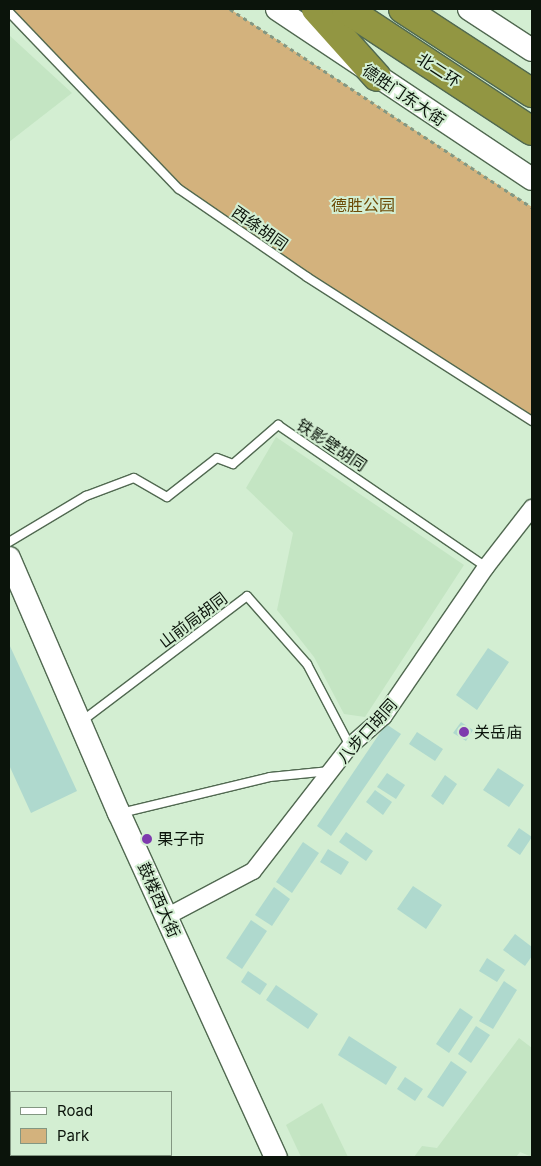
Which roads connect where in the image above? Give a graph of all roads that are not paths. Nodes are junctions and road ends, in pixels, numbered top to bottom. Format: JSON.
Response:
{"nodes":[{"id":1,"x":277,"y":9,"type":"edge"},
{"id":2,"x":316,"y":9,"type":"edge"},
{"id":3,"x":346,"y":9,"type":"edge"},
{"id":4,"x":403,"y":9,"type":"edge"},
{"id":5,"x":469,"y":9,"type":"edge"},
{"id":6,"x":9,"y":12,"type":"edge"},
{"id":7,"x":532,"y":50,"type":"edge"},
{"id":8,"x":377,"y":77,"type":"junction"},
{"id":9,"x":532,"y":93,"type":"edge"},
{"id":10,"x":532,"y":131,"type":"edge"},
{"id":11,"x":532,"y":179,"type":"edge"},
{"id":12,"x":532,"y":421,"type":"edge"},
{"id":13,"x":532,"y":508,"type":"edge"},
{"id":14,"x":9,"y":542,"type":"edge"},
{"id":15,"x":9,"y":558,"type":"edge"},
{"id":16,"x":486,"y":567,"type":"junction"},
{"id":17,"x":81,"y":722,"type":"junction"},
{"id":18,"x":350,"y":746,"type":"junction"},
{"id":19,"x":332,"y":771,"type":"junction"},
{"id":20,"x":119,"y":814,"type":"junction"},
{"id":21,"x":166,"y":917,"type":"junction"},
{"id":22,"x":276,"y":1157,"type":"edge"}],
"edges":[{"from":1,"to":8,"type":"main road","name":"德胜门东大街"},
{"from":2,"to":8,"type":"highway"},
{"from":3,"to":10,"type":"highway","name":"北二环"},
{"from":4,"to":9,"type":"highway","name":"北二环"},
{"from":5,"to":7,"type":"main road"},
{"from":6,"to":12,"type":"lane","name":"西绦胡同"},
{"from":8,"to":11,"type":"main road","name":"德胜门东大街"},
{"from":13,"to":16,"type":"street","name":"八步口胡同"},
{"from":14,"to":16,"type":"lane","name":"铁影壁胡同"},
{"from":15,"to":17,"type":"main road","name":"鼓楼西大街"},
{"from":16,"to":18,"type":"street","name":"八步口胡同"},
{"from":17,"to":18,"type":"lane","name":"山前局胡同"},
{"from":17,"to":20,"type":"main road","name":"鼓楼西大街"},
{"from":18,"to":19,"type":"street","name":"八步口胡同"},
{"from":19,"to":20,"type":"lane"},
{"from":19,"to":21,"type":"street","name":"八步口胡同"},
{"from":20,"to":21,"type":"main road","name":"鼓楼西大街"},
{"from":21,"to":22,"type":"main road","name":"鼓楼西大街"}]}
